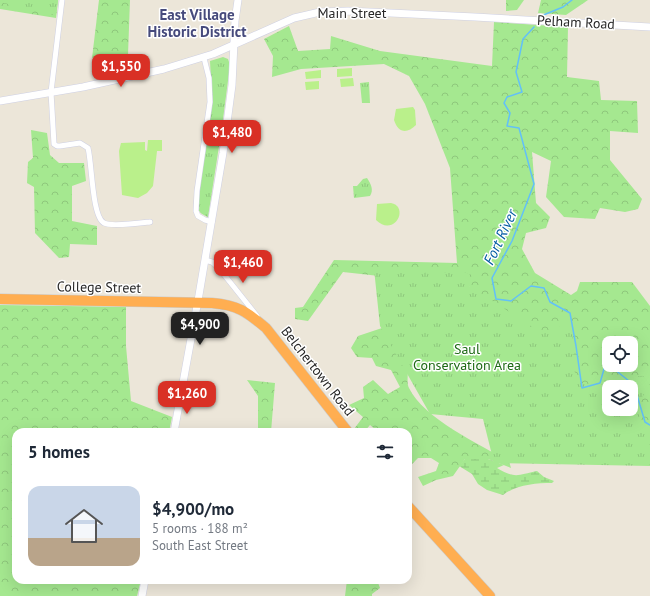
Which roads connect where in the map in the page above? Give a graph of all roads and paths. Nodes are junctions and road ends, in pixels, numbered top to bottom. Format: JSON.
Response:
{"nodes":[{"id":1,"x":62,"y":0,"type":"edge"},
{"id":2,"x":238,"y":0,"type":"edge"},
{"id":3,"x":501,"y":18,"type":"joint"},
{"id":4,"x":650,"y":27,"type":"edge"},
{"id":5,"x":234,"y":45,"type":"junction"},
{"id":6,"x":204,"y":58,"type":"junction"},
{"id":7,"x":51,"y":92,"type":"junction"},
{"id":8,"x":0,"y":101,"type":"edge"},
{"id":9,"x":150,"y":222,"type":"dead end"},
{"id":10,"x":212,"y":222,"type":"junction"},
{"id":11,"x":205,"y":260,"type":"junction"},
{"id":12,"x":0,"y":294,"type":"edge"},
{"id":13,"x":0,"y":299,"type":"edge"},
{"id":14,"x":198,"y":303,"type":"junction"},
{"id":15,"x":266,"y":328,"type":"junction"},
{"id":16,"x":175,"y":428,"type":"edge"},
{"id":17,"x":345,"y":428,"type":"edge"},
{"id":18,"x":412,"y":510,"type":"edge"},
{"id":19,"x":144,"y":584,"type":"edge"},
{"id":20,"x":142,"y":596,"type":"edge"},
{"id":21,"x":490,"y":596,"type":"edge"}],
"edges":[{"from":1,"to":7,"type":"street"},
{"from":2,"to":5,"type":"main road"},
{"from":3,"to":4,"type":"main road","name":"Pelham Road"},
{"from":3,"to":5,"type":"main road","name":"Main Street"},
{"from":5,"to":6,"type":"main road","name":"Main Street"},
{"from":5,"to":10,"type":"main road"},
{"from":6,"to":7,"type":"main road","name":"Main Street"},
{"from":6,"to":10,"type":"street"},
{"from":7,"to":8,"type":"main road","name":"Main Street"},
{"from":7,"to":9,"type":"street"},
{"from":10,"to":11,"type":"main road"},
{"from":11,"to":14,"type":"main road"},
{"from":11,"to":15,"type":"street","name":"Belchertown Road"},
{"from":12,"to":13,"type":"street"},
{"from":13,"to":14,"type":"highway","name":"College Street"},
{"from":14,"to":15,"type":"highway","name":"Belchertown Road"},
{"from":14,"to":16,"type":"main road"},
{"from":15,"to":17,"type":"highway","name":"Belchertown Road"},
{"from":18,"to":21,"type":"highway"},
{"from":19,"to":20,"type":"main road"}]}
